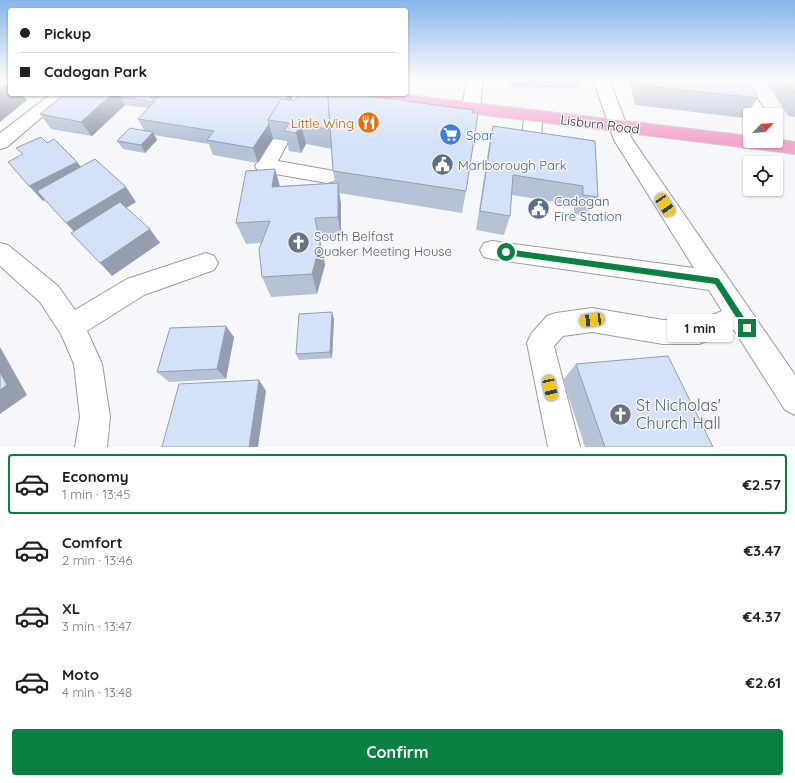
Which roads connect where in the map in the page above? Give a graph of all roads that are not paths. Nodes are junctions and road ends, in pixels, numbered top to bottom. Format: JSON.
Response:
{"nodes":[{"id":1,"x":54,"y":100,"type":"edge"},
{"id":2,"x":405,"y":100,"type":"edge"},
{"id":3,"x":472,"y":100,"type":"edge"},
{"id":4,"x":609,"y":100,"type":"edge"},
{"id":5,"x":471,"y":108,"type":"junction"},
{"id":6,"x":533,"y":116,"type":"junction"},
{"id":7,"x":618,"y":126,"type":"junction"},
{"id":8,"x":743,"y":140,"type":"edge"},
{"id":9,"x":279,"y":142,"type":"dead end"},
{"id":10,"x":0,"y":143,"type":"edge"},
{"id":11,"x":531,"y":152,"type":"edge"},
{"id":12,"x":327,"y":176,"type":"dead end"},
{"id":13,"x":492,"y":250,"type":"dead end"},
{"id":14,"x":0,"y":252,"type":"edge"},
{"id":15,"x":206,"y":263,"type":"dead end"},
{"id":16,"x":717,"y":281,"type":"junction"},
{"id":17,"x":739,"y":316,"type":"junction"},
{"id":18,"x":71,"y":326,"type":"junction"},
{"id":19,"x":795,"y":400,"type":"edge"},
{"id":20,"x":91,"y":447,"type":"edge"},
{"id":21,"x":564,"y":447,"type":"edge"}],
"edges":[{"from":1,"to":10,"type":"street"},
{"from":2,"to":5,"type":"main road","name":"Lisburn Road"},
{"from":3,"to":5,"type":"street"},
{"from":4,"to":7,"type":"street"},
{"from":5,"to":6,"type":"main road","name":"Lisburn Road"},
{"from":6,"to":7,"type":"main road","name":"Lisburn Road"},
{"from":6,"to":11,"type":"street"},
{"from":7,"to":8,"type":"main road","name":"Lisburn Road"},
{"from":7,"to":16,"type":"street"},
{"from":9,"to":12,"type":"street"},
{"from":13,"to":16,"type":"street"},
{"from":14,"to":18,"type":"street"},
{"from":15,"to":18,"type":"street"},
{"from":16,"to":17,"type":"street"},
{"from":17,"to":19,"type":"street"},
{"from":17,"to":21,"type":"street"},
{"from":18,"to":20,"type":"street"}]}
